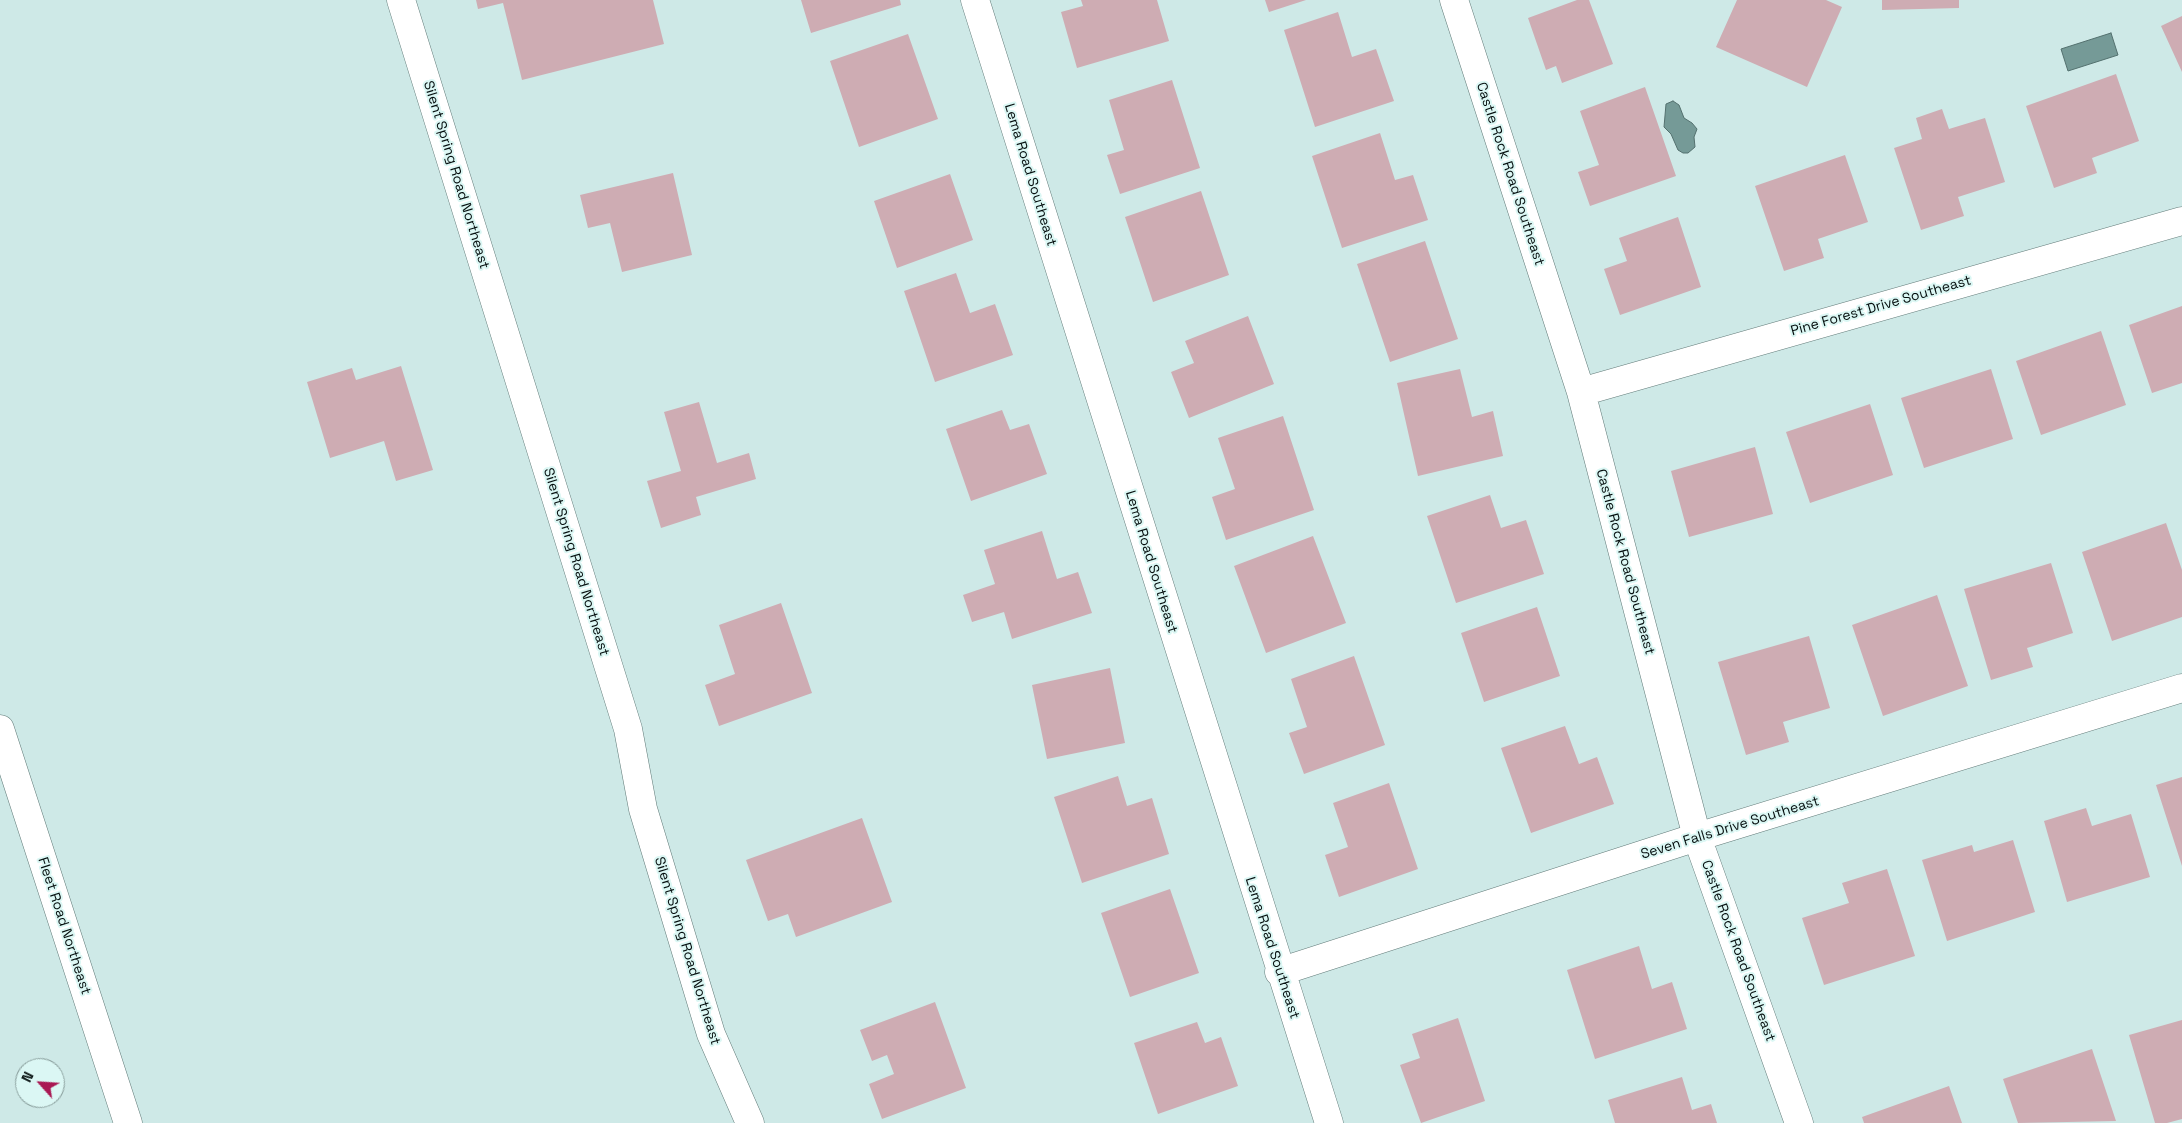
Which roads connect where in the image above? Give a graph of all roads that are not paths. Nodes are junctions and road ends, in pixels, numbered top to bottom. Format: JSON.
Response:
{"nodes":[{"id":1,"x":401,"y":0,"type":"edge"},
{"id":2,"x":975,"y":0,"type":"edge"},
{"id":3,"x":1454,"y":0,"type":"edge"},
{"id":4,"x":2182,"y":221,"type":"edge"},
{"id":5,"x":1581,"y":392,"type":"junction"},
{"id":6,"x":2182,"y":688,"type":"edge"},
{"id":7,"x":0,"y":729,"type":"edge"},
{"id":8,"x":1697,"y":837,"type":"junction"},
{"id":9,"x":1279,"y":972,"type":"junction"},
{"id":10,"x":128,"y":1123,"type":"edge"},
{"id":11,"x":750,"y":1123,"type":"edge"},
{"id":12,"x":1329,"y":1123,"type":"edge"},
{"id":13,"x":1799,"y":1123,"type":"edge"}],
"edges":[{"from":1,"to":11,"type":"street","name":"Silent Spring Road Northeast"},
{"from":2,"to":9,"type":"street","name":"Lema Road Southeast"},
{"from":3,"to":5,"type":"street","name":"Castle Rock Road Southeast"},
{"from":4,"to":5,"type":"street","name":"Pine Forest Drive Southeast"},
{"from":5,"to":8,"type":"street","name":"Castle Rock Road Southeast"},
{"from":6,"to":8,"type":"street","name":"Seven Falls Drive Southeast"},
{"from":7,"to":10,"type":"street","name":"Fleet Road Northeast"},
{"from":8,"to":9,"type":"street","name":"Seven Falls Drive Southeast"},
{"from":8,"to":13,"type":"street","name":"Castle Rock Road Southeast"},
{"from":9,"to":12,"type":"street","name":"Lema Road Southeast"}]}
